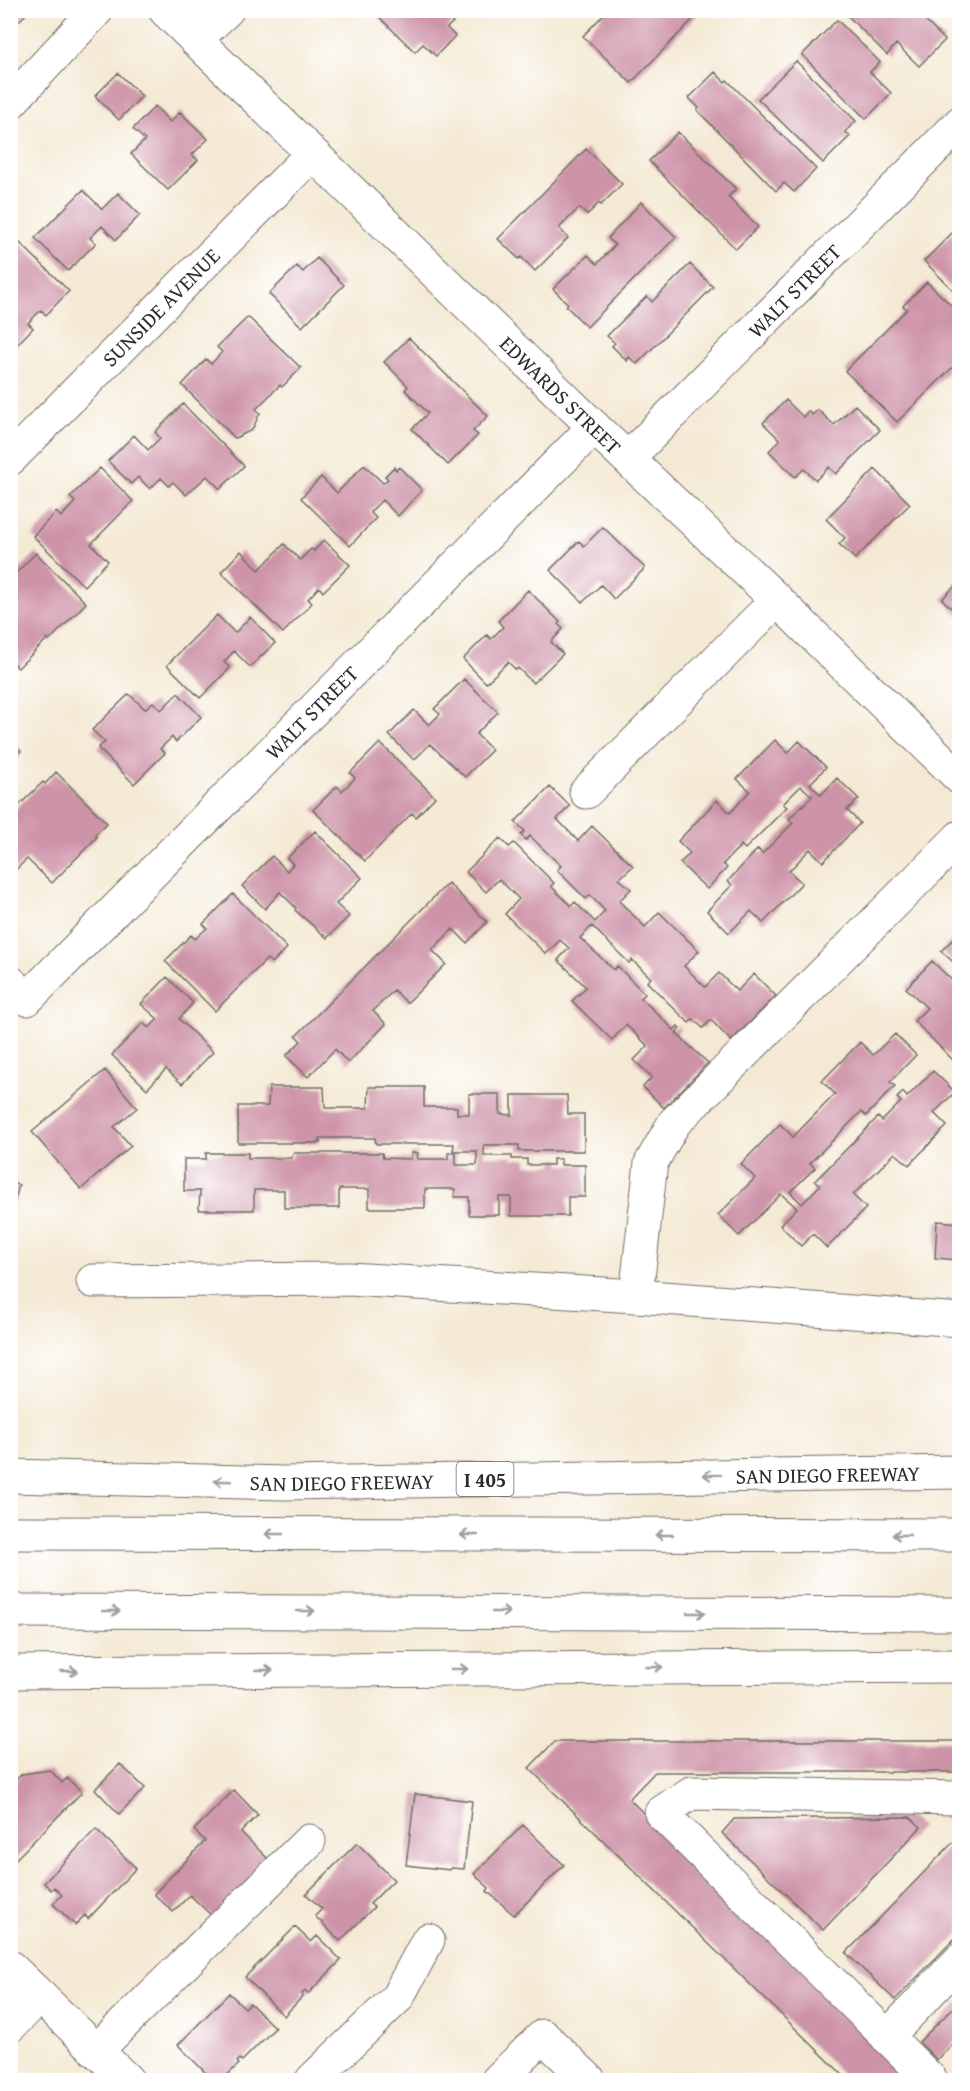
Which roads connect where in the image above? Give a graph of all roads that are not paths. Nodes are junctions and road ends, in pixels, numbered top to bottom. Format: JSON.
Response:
{"nodes":[{"id":1,"x":97,"y":10,"type":"edge"},
{"id":2,"x":165,"y":10,"type":"edge"},
{"id":3,"x":227,"y":10,"type":"edge"},
{"id":4,"x":195,"y":40,"type":"junction"},
{"id":5,"x":10,"y":103,"type":"edge"},
{"id":6,"x":960,"y":123,"type":"edge"},
{"id":7,"x":312,"y":154,"type":"junction"},
{"id":8,"x":594,"y":427,"type":"junction"},
{"id":9,"x":628,"y":458,"type":"junction"},
{"id":10,"x":10,"y":459,"type":"edge"},
{"id":11,"x":777,"y":600,"type":"junction"},
{"id":12,"x":960,"y":778,"type":"edge"},
{"id":13,"x":586,"y":792,"type":"dead end"},
{"id":14,"x":960,"y":837,"type":"edge"},
{"id":15,"x":19,"y":991,"type":"edge"},
{"id":16,"x":93,"y":1281,"type":"dead end"},
{"id":17,"x":636,"y":1296,"type":"junction"},
{"id":18,"x":960,"y":1320,"type":"edge"},
{"id":19,"x":960,"y":1472,"type":"edge"},
{"id":20,"x":10,"y":1476,"type":"edge"},
{"id":21,"x":10,"y":1533,"type":"edge"},
{"id":22,"x":960,"y":1535,"type":"edge"},
{"id":23,"x":10,"y":1611,"type":"edge"},
{"id":24,"x":960,"y":1614,"type":"edge"},
{"id":25,"x":960,"y":1666,"type":"edge"},
{"id":26,"x":10,"y":1672,"type":"edge"},
{"id":27,"x":960,"y":1798,"type":"edge"},
{"id":28,"x":309,"y":1841,"type":"dead end"},
{"id":29,"x":428,"y":1940,"type":"dead end"},
{"id":30,"x":960,"y":1960,"type":"edge"},
{"id":31,"x":10,"y":1967,"type":"edge"},
{"id":32,"x":40,"y":1996,"type":"junction"},
{"id":33,"x":10,"y":2026,"type":"edge"},
{"id":34,"x":887,"y":2037,"type":"junction"},
{"id":35,"x":96,"y":2051,"type":"junction"},
{"id":36,"x":127,"y":2080,"type":"edge"},
{"id":37,"x":312,"y":2080,"type":"edge"},
{"id":38,"x":498,"y":2080,"type":"edge"},
{"id":39,"x":589,"y":2080,"type":"edge"},
{"id":40,"x":931,"y":2080,"type":"edge"}],
"edges":[{"from":1,"to":5,"type":"main road"},
{"from":2,"to":4,"type":"main road","name":"EDWARDS STREET"},
{"from":3,"to":4,"type":"main road"},
{"from":4,"to":7,"type":"main road","name":"EDWARDS STREET"},
{"from":6,"to":9,"type":"main road","name":"WALT STREET"},
{"from":7,"to":8,"type":"main road","name":"EDWARDS STREET"},
{"from":7,"to":10,"type":"main road","name":"SUNSIDE AVENUE"},
{"from":8,"to":9,"type":"main road","name":"EDWARDS STREET"},
{"from":8,"to":15,"type":"main road","name":"WALT STREET"},
{"from":9,"to":11,"type":"main road","name":"EDWARDS STREET"},
{"from":11,"to":12,"type":"main road","name":"EDWARDS STREET"},
{"from":11,"to":13,"type":"main road"},
{"from":14,"to":17,"type":"main road"},
{"from":16,"to":17,"type":"main road"},
{"from":17,"to":18,"type":"main road"},
{"from":19,"to":20,"type":"main road","name":"SAN DIEGO FREEWAY","number":"I 405","one_way":true},
{"from":22,"to":21,"type":"main road","one_way":true},
{"from":23,"to":24,"type":"main road","one_way":true},
{"from":26,"to":25,"type":"main road","one_way":true},
{"from":27,"to":34,"type":"main road"},
{"from":28,"to":35,"type":"main road"},
{"from":29,"to":37,"type":"main road"},
{"from":30,"to":34,"type":"main road"},
{"from":31,"to":32,"type":"main road"},
{"from":32,"to":33,"type":"main road"},
{"from":32,"to":35,"type":"main road"},
{"from":34,"to":40,"type":"main road"},
{"from":35,"to":36,"type":"main road"},
{"from":38,"to":39,"type":"main road"}]}
